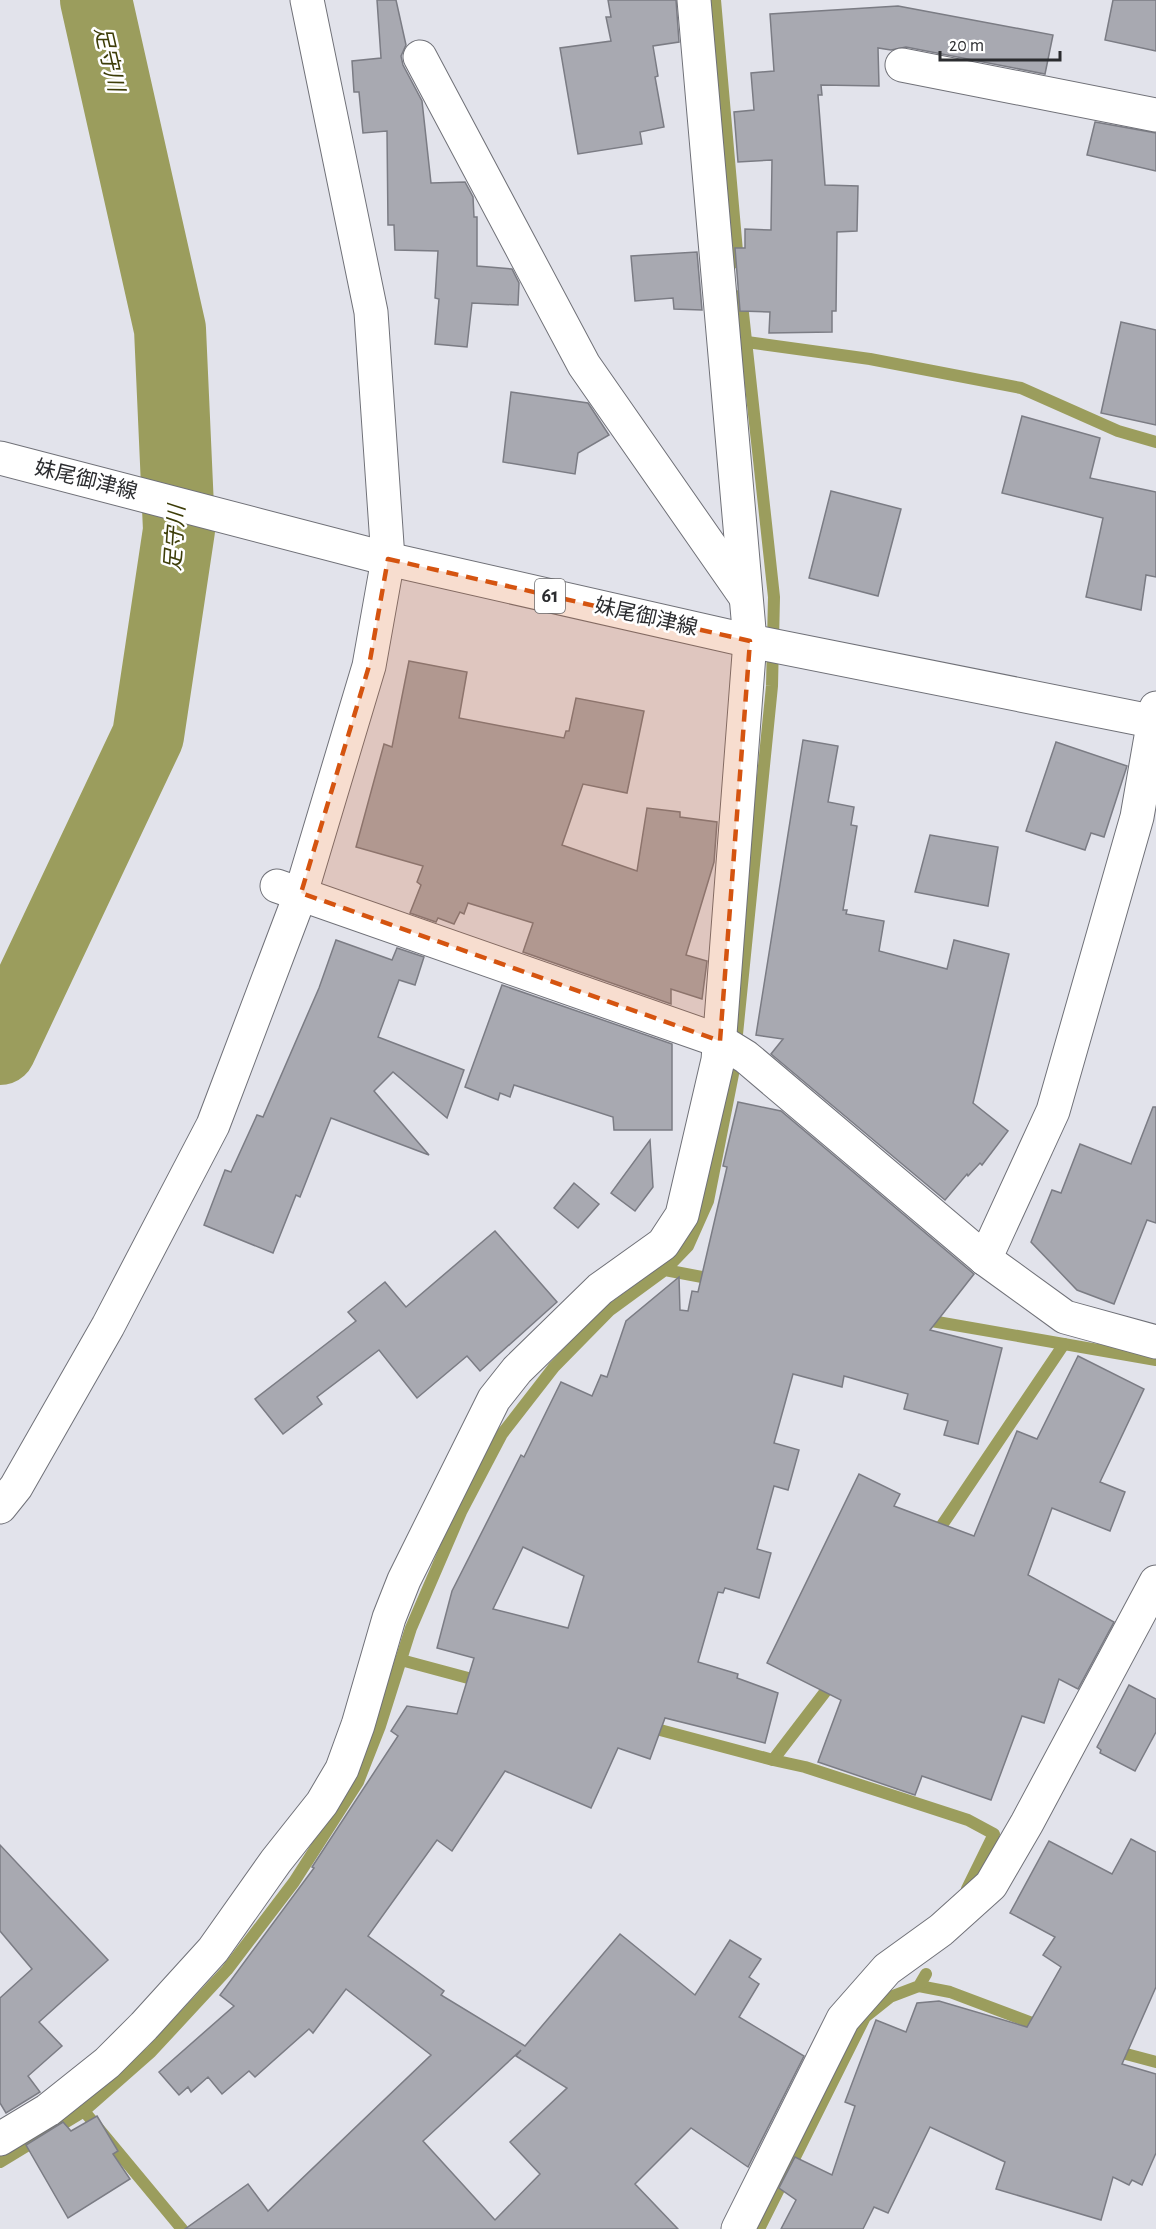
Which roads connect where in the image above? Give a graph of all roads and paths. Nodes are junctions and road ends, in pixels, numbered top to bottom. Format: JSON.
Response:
{"nodes":[{"id":1,"x":308,"y":0,"type":"edge"},
{"id":2,"x":694,"y":0,"type":"edge"},
{"id":3,"x":420,"y":57,"type":"dead end"},
{"id":4,"x":902,"y":65,"type":"dead end"},
{"id":5,"x":1156,"y":116,"type":"edge"},
{"id":6,"x":0,"y":458,"type":"edge"},
{"id":7,"x":388,"y":559,"type":"junction"},
{"id":8,"x":746,"y":598,"type":"junction"},
{"id":9,"x":754,"y":642,"type":"junction"},
{"id":10,"x":1155,"y":717,"type":"edge"},
{"id":11,"x":289,"y":889,"type":"junction"},
{"id":12,"x":731,"y":1048,"type":"junction"},
{"id":13,"x":985,"y":1259,"type":"junction"},
{"id":14,"x":1156,"y":1341,"type":"edge"},
{"id":15,"x":0,"y":1507,"type":"edge"},
{"id":16,"x":1156,"y":1582,"type":"edge"},
{"id":17,"x":0,"y":2139,"type":"edge"},
{"id":18,"x":738,"y":2229,"type":"edge"}],
"edges":[{"from":1,"to":7,"type":"street"},
{"from":2,"to":8,"type":"street"},
{"from":3,"to":8,"type":"street"},
{"from":4,"to":5,"type":"street"},
{"from":6,"to":7,"type":"street","name":"妹尾御津線","number":"61"},
{"from":7,"to":9,"type":"street","name":"妹尾御津線","number":"61"},
{"from":7,"to":11,"type":"street"},
{"from":8,"to":9,"type":"street"},
{"from":9,"to":10,"type":"street","name":"妹尾御津線","number":"61"},
{"from":9,"to":12,"type":"street"},
{"from":10,"to":13,"type":"street"},
{"from":11,"to":12,"type":"street"},
{"from":11,"to":15,"type":"street"},
{"from":12,"to":13,"type":"street"},
{"from":12,"to":17,"type":"street"},
{"from":13,"to":14,"type":"street"},
{"from":16,"to":18,"type":"street"}]}
